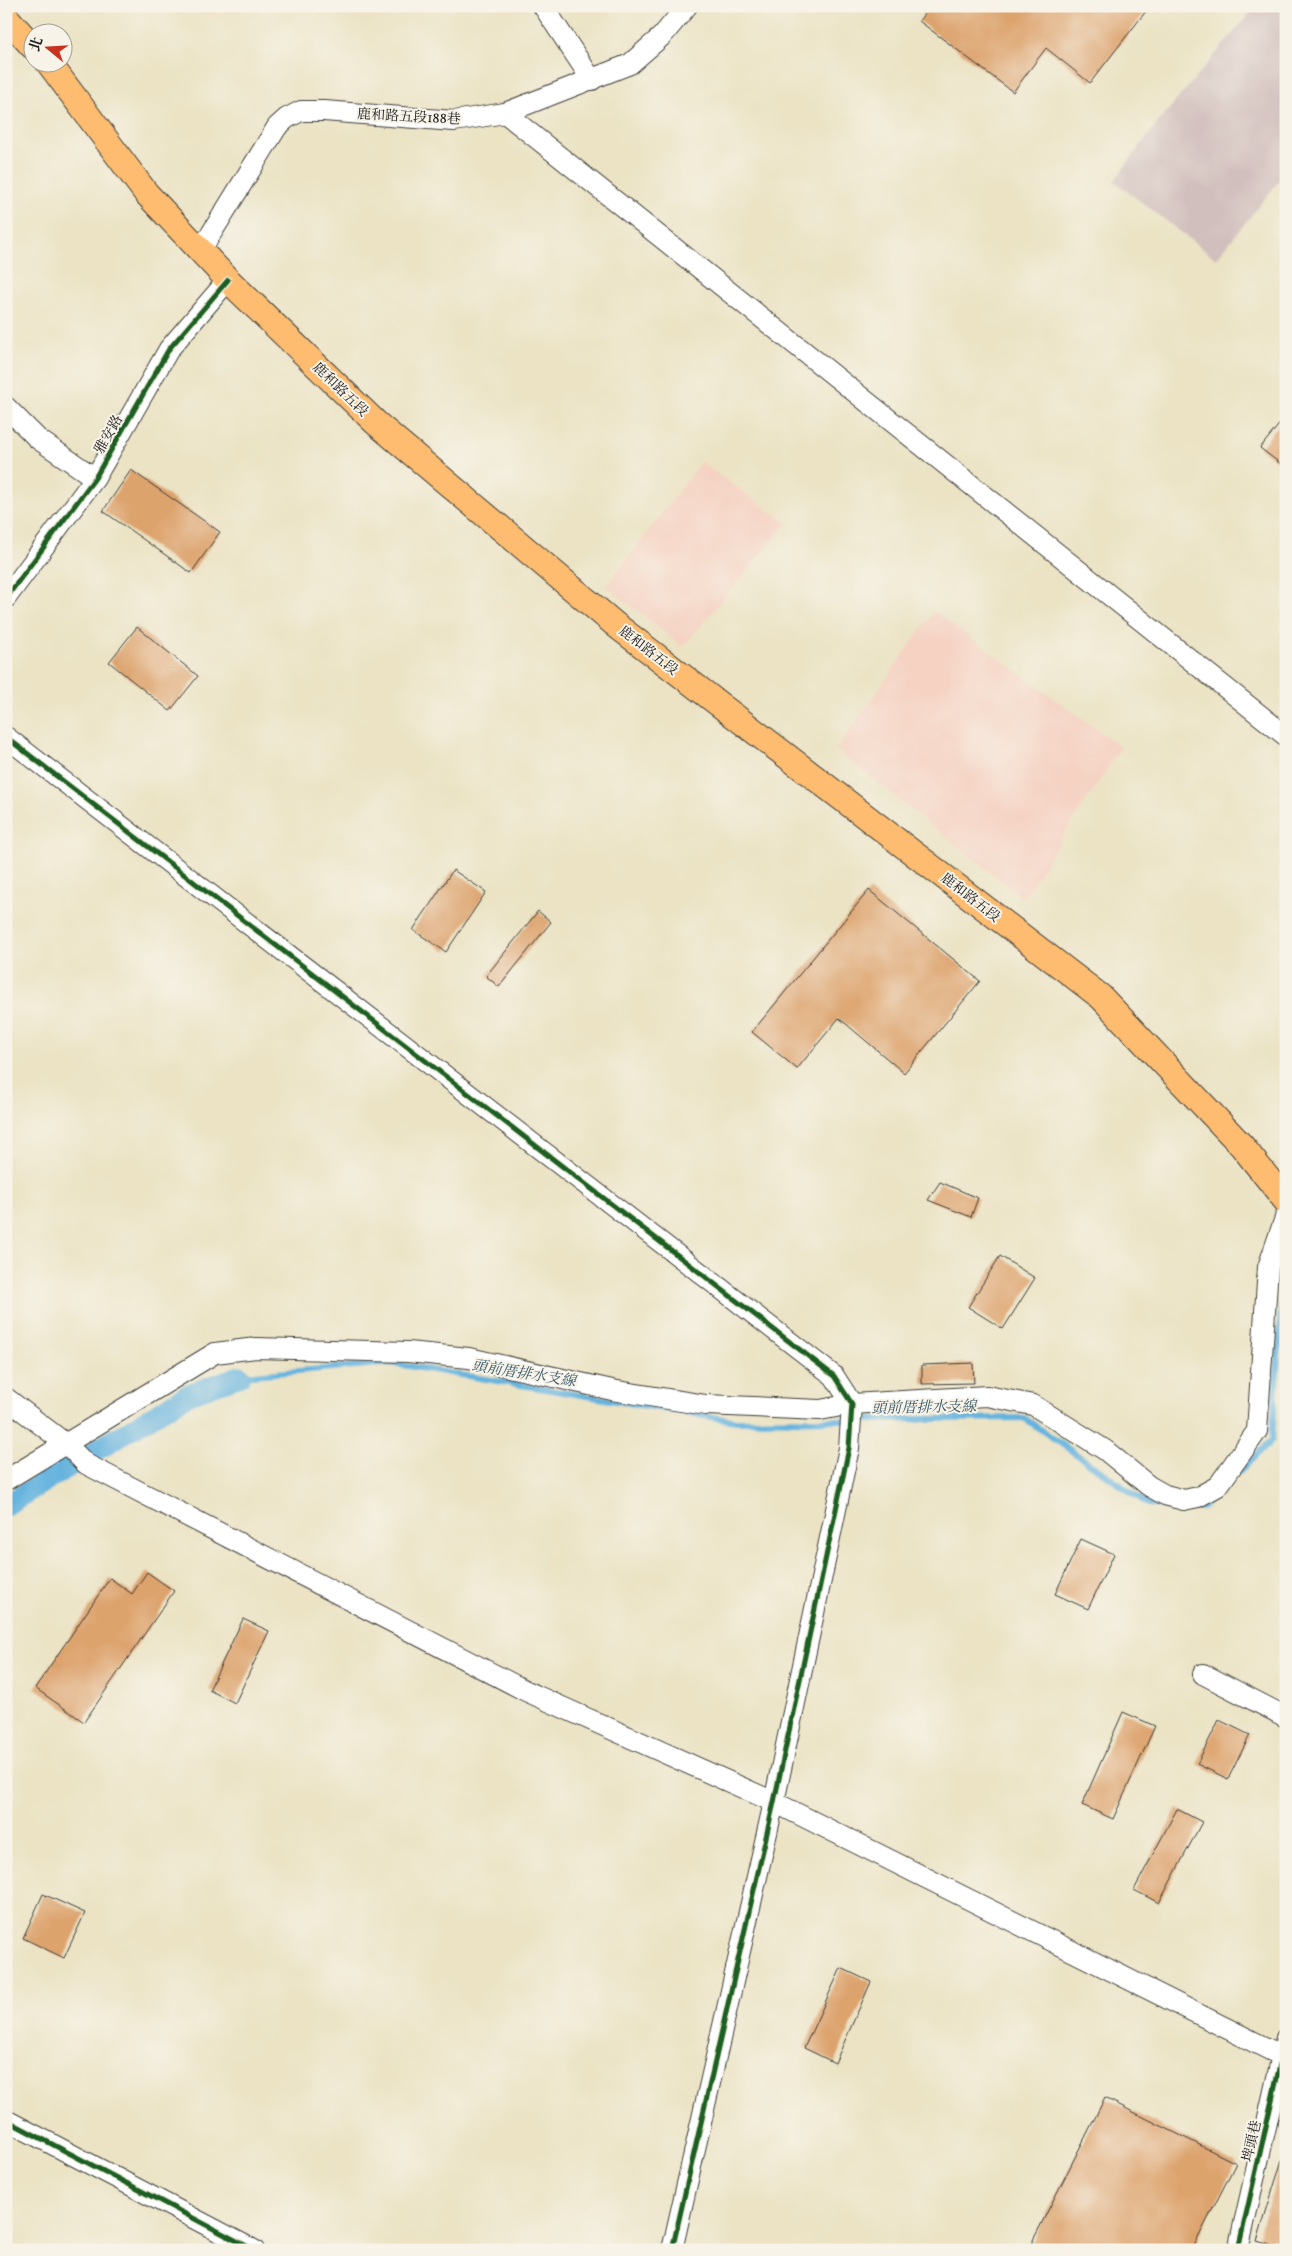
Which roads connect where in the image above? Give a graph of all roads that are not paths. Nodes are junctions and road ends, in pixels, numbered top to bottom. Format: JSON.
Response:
{"nodes":[{"id":1,"x":543,"y":6,"type":"edge"},
{"id":2,"x":687,"y":6,"type":"edge"},
{"id":3,"x":6,"y":17,"type":"edge"},
{"id":4,"x":22,"y":35,"type":"edge"},
{"id":5,"x":55,"y":72,"type":"edge"},
{"id":6,"x":592,"y":80,"type":"junction"},
{"id":7,"x":504,"y":113,"type":"junction"},
{"id":8,"x":201,"y":250,"type":"junction"},
{"id":9,"x":228,"y":280,"type":"junction"},
{"id":10,"x":6,"y":407,"type":"edge"},
{"id":11,"x":95,"y":478,"type":"junction"},
{"id":12,"x":6,"y":598,"type":"edge"},
{"id":13,"x":1286,"y":736,"type":"edge"},
{"id":14,"x":6,"y":737,"type":"edge"},
{"id":15,"x":1286,"y":1201,"type":"edge"},
{"id":16,"x":1286,"y":1215,"type":"edge"},
{"id":17,"x":6,"y":1398,"type":"edge"},
{"id":18,"x":852,"y":1404,"type":"junction"},
{"id":19,"x":66,"y":1444,"type":"junction"},
{"id":20,"x":6,"y":1480,"type":"edge"},
{"id":21,"x":1203,"y":1674,"type":"dead end"},
{"id":22,"x":1286,"y":1717,"type":"edge"},
{"id":23,"x":774,"y":1802,"type":"junction"},
{"id":24,"x":1285,"y":2051,"type":"edge"},
{"id":25,"x":6,"y":2120,"type":"edge"},
{"id":26,"x":254,"y":2250,"type":"edge"},
{"id":27,"x":672,"y":2250,"type":"edge"},
{"id":28,"x":1238,"y":2250,"type":"edge"}],
"edges":[{"from":1,"to":6,"type":"street"},
{"from":2,"to":6,"type":"street","name":"鹿和路五段188巷"},
{"from":3,"to":4,"type":"main road"},
{"from":5,"to":8,"type":"main road","name":"鹿和路五段"},
{"from":6,"to":7,"type":"street","name":"鹿和路五段188巷"},
{"from":7,"to":8,"type":"street","name":"鹿和路五段188巷"},
{"from":7,"to":13,"type":"street"},
{"from":8,"to":9,"type":"main road","name":"鹿和路五段"},
{"from":9,"to":11,"type":"street","name":"雅安路"},
{"from":9,"to":15,"type":"main road","name":"鹿和路五段"},
{"from":10,"to":11,"type":"street"},
{"from":11,"to":12,"type":"street","name":"雅安路"},
{"from":14,"to":18,"type":"street"},
{"from":16,"to":18,"type":"street"},
{"from":17,"to":19,"type":"street"},
{"from":18,"to":19,"type":"street"},
{"from":18,"to":23,"type":"street"},
{"from":19,"to":20,"type":"street"},
{"from":19,"to":23,"type":"street"},
{"from":21,"to":22,"type":"street"},
{"from":23,"to":24,"type":"street"},
{"from":23,"to":27,"type":"street"},
{"from":24,"to":28,"type":"street","name":"埤頭巷"},
{"from":25,"to":26,"type":"street"}]}
